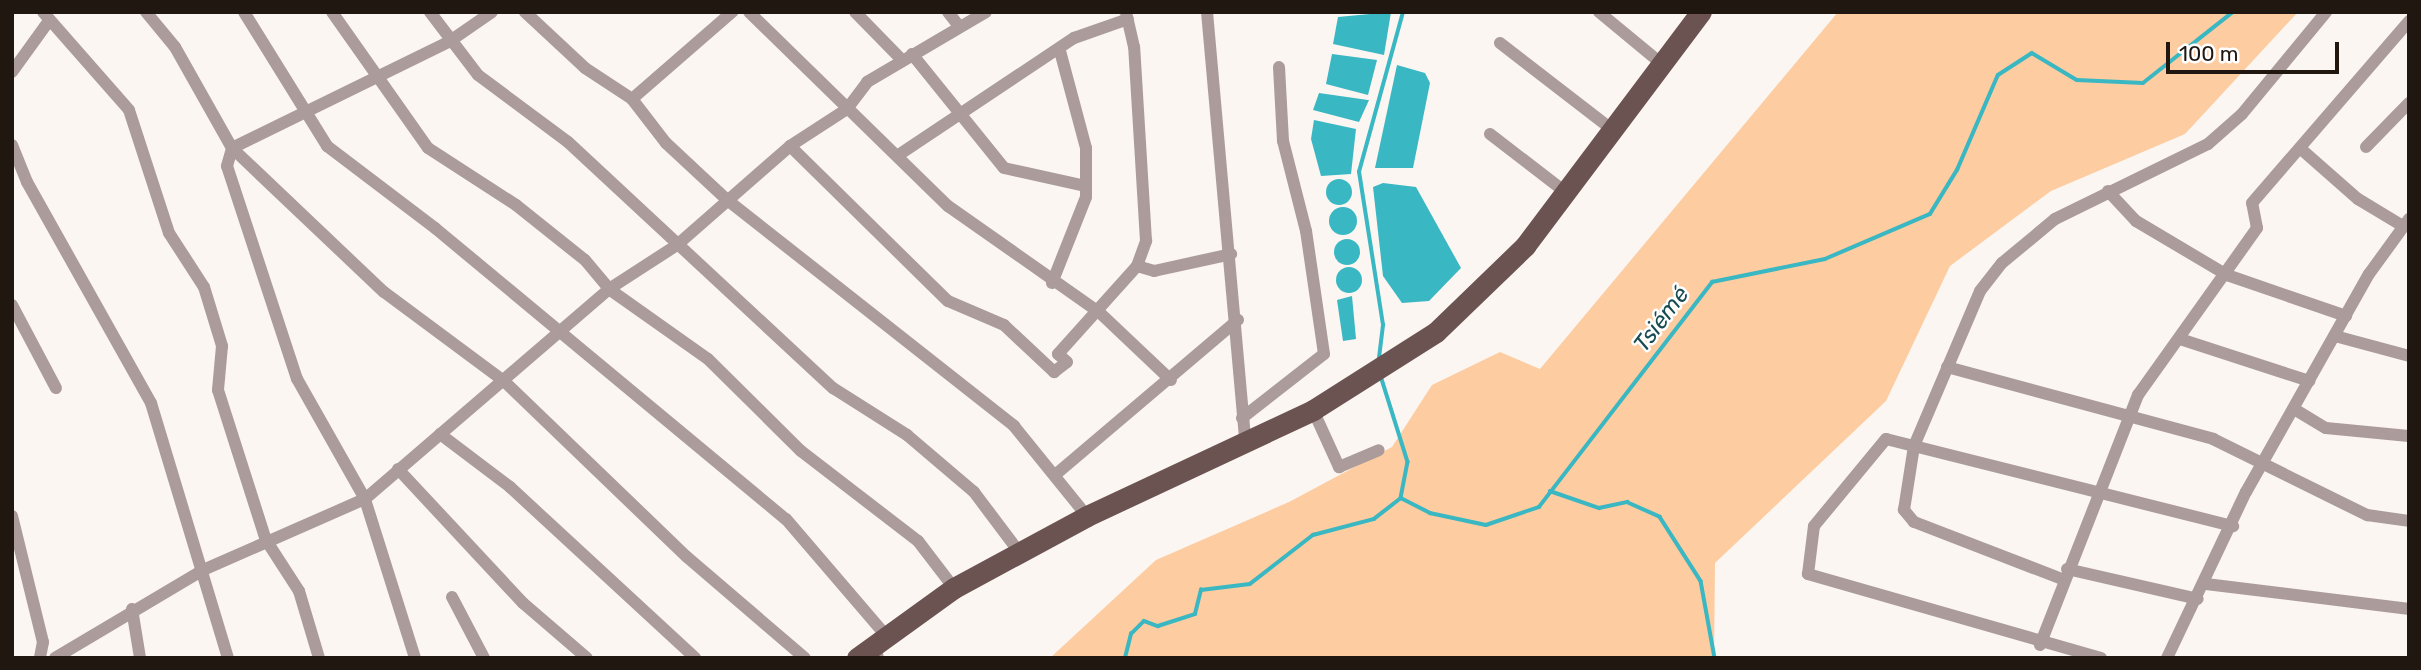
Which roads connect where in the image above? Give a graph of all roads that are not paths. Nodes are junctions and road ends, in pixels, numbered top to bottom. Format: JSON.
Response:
{"nodes":[{"id":1,"x":146,"y":12,"type":"edge"},
{"id":2,"x":244,"y":12,"type":"edge"},
{"id":3,"x":332,"y":12,"type":"edge"},
{"id":4,"x":429,"y":12,"type":"edge"},
{"id":5,"x":492,"y":12,"type":"edge"},
{"id":6,"x":525,"y":12,"type":"edge"},
{"id":7,"x":732,"y":12,"type":"edge"},
{"id":8,"x":748,"y":12,"type":"edge"},
{"id":9,"x":855,"y":12,"type":"edge"},
{"id":10,"x":948,"y":12,"type":"edge"},
{"id":11,"x":986,"y":12,"type":"edge"},
{"id":12,"x":1207,"y":12,"type":"edge"},
{"id":13,"x":1701,"y":12,"type":"edge"},
{"id":14,"x":2326,"y":12,"type":"edge"},
{"id":15,"x":1602,"y":13,"type":"edge"},
{"id":16,"x":1127,"y":16,"type":"edge"},
{"id":17,"x":46,"y":17,"type":"edge"},
{"id":18,"x":2408,"y":24,"type":"edge"},
{"id":19,"x":959,"y":26,"type":"junction"},
{"id":20,"x":450,"y":41,"type":"junction"},
{"id":21,"x":1500,"y":43,"type":"dead end"},
{"id":22,"x":1060,"y":51,"type":"junction"},
{"id":23,"x":907,"y":57,"type":"junction"},
{"id":24,"x":1663,"y":65,"type":"junction"},
{"id":25,"x":1279,"y":67,"type":"dead end"},
{"id":26,"x":13,"y":69,"type":"edge"},
{"id":27,"x":374,"y":78,"type":"junction"},
{"id":28,"x":632,"y":99,"type":"junction"},
{"id":29,"x":2409,"y":103,"type":"edge"},
{"id":30,"x":848,"y":109,"type":"junction"},
{"id":31,"x":958,"y":112,"type":"junction"},
{"id":32,"x":302,"y":114,"type":"junction"},
{"id":33,"x":1614,"y":131,"type":"junction"},
{"id":34,"x":1490,"y":134,"type":"dead end"},
{"id":35,"x":12,"y":145,"type":"edge"},
{"id":36,"x":790,"y":146,"type":"junction"},
{"id":37,"x":2366,"y":147,"type":"dead end"},
{"id":38,"x":232,"y":148,"type":"junction"},
{"id":39,"x":2301,"y":149,"type":"junction"},
{"id":40,"x":897,"y":156,"type":"junction"},
{"id":41,"x":1086,"y":186,"type":"junction"},
{"id":42,"x":1564,"y":191,"type":"junction"},
{"id":43,"x":2108,"y":191,"type":"junction"},
{"id":44,"x":726,"y":199,"type":"junction"},
{"id":45,"x":2406,"y":222,"type":"edge"},
{"id":46,"x":677,"y":245,"type":"junction"},
{"id":47,"x":1231,"y":254,"type":"junction"},
{"id":48,"x":1137,"y":266,"type":"junction"},
{"id":49,"x":2227,"y":275,"type":"junction"},
{"id":50,"x":1052,"y":283,"type":"junction"},
{"id":51,"x":609,"y":289,"type":"junction"},
{"id":52,"x":12,"y":305,"type":"edge"},
{"id":53,"x":1099,"y":312,"type":"junction"},
{"id":54,"x":2346,"y":316,"type":"junction"},
{"id":55,"x":1238,"y":320,"type":"junction"},
{"id":56,"x":564,"y":334,"type":"junction"},
{"id":57,"x":2335,"y":336,"type":"junction"},
{"id":58,"x":2180,"y":339,"type":"junction"},
{"id":59,"x":2409,"y":356,"type":"edge"},
{"id":60,"x":1947,"y":367,"type":"junction"},
{"id":61,"x":1171,"y":380,"type":"junction"},
{"id":62,"x":2309,"y":381,"type":"junction"},
{"id":63,"x":505,"y":382,"type":"junction"},
{"id":64,"x":56,"y":388,"type":"dead end"},
{"id":65,"x":2294,"y":409,"type":"junction"},
{"id":66,"x":1313,"y":410,"type":"junction"},
{"id":67,"x":1242,"y":418,"type":"junction"},
{"id":68,"x":2129,"y":418,"type":"junction"},
{"id":69,"x":440,"y":434,"type":"junction"},
{"id":70,"x":2409,"y":436,"type":"edge"},
{"id":71,"x":1245,"y":440,"type":"junction"},
{"id":72,"x":1914,"y":446,"type":"junction"},
{"id":73,"x":1379,"y":450,"type":"dead end"},
{"id":74,"x":2265,"y":460,"type":"junction"},
{"id":75,"x":398,"y":469,"type":"junction"},
{"id":76,"x":1055,"y":475,"type":"junction"},
{"id":77,"x":2097,"y":491,"type":"junction"},
{"id":78,"x":365,"y":499,"type":"junction"},
{"id":79,"x":12,"y":516,"type":"edge"},
{"id":80,"x":1087,"y":516,"type":"junction"},
{"id":81,"x":2409,"y":521,"type":"edge"},
{"id":82,"x":2233,"y":526,"type":"junction"},
{"id":83,"x":265,"y":540,"type":"junction"},
{"id":84,"x":1019,"y":552,"type":"junction"},
{"id":85,"x":203,"y":570,"type":"junction"},
{"id":86,"x":2064,"y":574,"type":"junction"},
{"id":87,"x":2206,"y":584,"type":"junction"},
{"id":88,"x":954,"y":588,"type":"junction"},
{"id":89,"x":452,"y":597,"type":"dead end"},
{"id":90,"x":2199,"y":599,"type":"junction"},
{"id":91,"x":132,"y":609,"type":"junction"},
{"id":92,"x":2409,"y":609,"type":"edge"},
{"id":93,"x":2040,"y":645,"type":"junction"},
{"id":94,"x":874,"y":649,"type":"edge"},
{"id":95,"x":40,"y":658,"type":"edge"},
{"id":96,"x":55,"y":658,"type":"edge"},
{"id":97,"x":140,"y":658,"type":"edge"},
{"id":98,"x":228,"y":658,"type":"edge"},
{"id":99,"x":319,"y":658,"type":"edge"},
{"id":100,"x":415,"y":658,"type":"edge"},
{"id":101,"x":484,"y":658,"type":"edge"},
{"id":102,"x":587,"y":658,"type":"edge"},
{"id":103,"x":695,"y":658,"type":"edge"},
{"id":104,"x":805,"y":658,"type":"edge"},
{"id":105,"x":2101,"y":658,"type":"edge"},
{"id":106,"x":2167,"y":658,"type":"edge"}],
"edges":[{"from":1,"to":38,"type":"street"},
{"from":2,"to":32,"type":"street"},
{"from":3,"to":27,"type":"street"},
{"from":4,"to":20,"type":"street"},
{"from":5,"to":20,"type":"street"},
{"from":6,"to":28,"type":"street"},
{"from":7,"to":28,"type":"street"},
{"from":8,"to":30,"type":"street"},
{"from":9,"to":23,"type":"street"},
{"from":10,"to":19,"type":"street"},
{"from":11,"to":19,"type":"street"},
{"from":12,"to":47,"type":"street"},
{"from":13,"to":24,"type":"main road"},
{"from":14,"to":43,"type":"street"},
{"from":15,"to":24,"type":"street"},
{"from":16,"to":22,"type":"street"},
{"from":16,"to":48,"type":"street"},
{"from":17,"to":26,"type":"street"},
{"from":17,"to":83,"type":"street"},
{"from":18,"to":39,"type":"street"},
{"from":19,"to":23,"type":"street"},
{"from":20,"to":27,"type":"street"},
{"from":20,"to":46,"type":"street"},
{"from":21,"to":33,"type":"street"},
{"from":22,"to":31,"type":"street"},
{"from":22,"to":41,"type":"street"},
{"from":23,"to":30,"type":"street"},
{"from":23,"to":31,"type":"street"},
{"from":24,"to":33,"type":"main road"},
{"from":25,"to":67,"type":"street"},
{"from":27,"to":32,"type":"street"},
{"from":27,"to":51,"type":"street"},
{"from":28,"to":44,"type":"street"},
{"from":29,"to":37,"type":"street"},
{"from":30,"to":36,"type":"street"},
{"from":30,"to":40,"type":"street"},
{"from":31,"to":40,"type":"street"},
{"from":31,"to":41,"type":"street"},
{"from":32,"to":38,"type":"street"},
{"from":32,"to":56,"type":"street"},
{"from":33,"to":42,"type":"main road"},
{"from":34,"to":42,"type":"street"},
{"from":35,"to":85,"type":"street"},
{"from":36,"to":44,"type":"street"},
{"from":36,"to":53,"type":"street"},
{"from":38,"to":63,"type":"street"},
{"from":38,"to":78,"type":"street"},
{"from":39,"to":45,"type":"street"},
{"from":39,"to":49,"type":"street"},
{"from":40,"to":50,"type":"street"},
{"from":41,"to":50,"type":"street"},
{"from":42,"to":66,"type":"main road"},
{"from":43,"to":49,"type":"street"},
{"from":43,"to":60,"type":"street"},
{"from":44,"to":46,"type":"street"},
{"from":44,"to":76,"type":"street"},
{"from":45,"to":54,"type":"street"},
{"from":46,"to":51,"type":"street"},
{"from":46,"to":84,"type":"street"},
{"from":47,"to":48,"type":"street"},
{"from":47,"to":55,"type":"street"},
{"from":48,"to":53,"type":"street"},
{"from":49,"to":54,"type":"street"},
{"from":49,"to":58,"type":"street"},
{"from":50,"to":53,"type":"street"},
{"from":51,"to":56,"type":"street"},
{"from":51,"to":88,"type":"street"},
{"from":52,"to":64,"type":"street"},
{"from":53,"to":61,"type":"street"},
{"from":54,"to":57,"type":"street"},
{"from":55,"to":61,"type":"street"},
{"from":55,"to":67,"type":"street"},
{"from":56,"to":63,"type":"street"},
{"from":56,"to":94,"type":"street"},
{"from":57,"to":59,"type":"street"},
{"from":57,"to":62,"type":"street"},
{"from":58,"to":62,"type":"street"},
{"from":58,"to":68,"type":"street"},
{"from":60,"to":68,"type":"street"},
{"from":60,"to":72,"type":"street"},
{"from":61,"to":76,"type":"street"},
{"from":62,"to":65,"type":"street"},
{"from":63,"to":69,"type":"street"},
{"from":63,"to":104,"type":"street"},
{"from":65,"to":70,"type":"street"},
{"from":65,"to":74,"type":"street"},
{"from":66,"to":71,"type":"main road"},
{"from":66,"to":73,"type":"street"},
{"from":67,"to":71,"type":"street"},
{"from":68,"to":74,"type":"street"},
{"from":68,"to":77,"type":"street"},
{"from":69,"to":75,"type":"street"},
{"from":69,"to":103,"type":"street"},
{"from":71,"to":80,"type":"main road"},
{"from":72,"to":77,"type":"street"},
{"from":72,"to":86,"type":"street"},
{"from":72,"to":93,"type":"street"},
{"from":74,"to":81,"type":"street"},
{"from":74,"to":82,"type":"street"},
{"from":75,"to":78,"type":"street"},
{"from":75,"to":102,"type":"street"},
{"from":76,"to":80,"type":"street"},
{"from":77,"to":82,"type":"street"},
{"from":77,"to":86,"type":"street"},
{"from":78,"to":83,"type":"street"},
{"from":78,"to":100,"type":"street"},
{"from":79,"to":95,"type":"street"},
{"from":80,"to":84,"type":"main road"},
{"from":82,"to":87,"type":"street"},
{"from":83,"to":85,"type":"street"},
{"from":83,"to":99,"type":"street"},
{"from":84,"to":88,"type":"main road"},
{"from":85,"to":91,"type":"street"},
{"from":85,"to":98,"type":"street"},
{"from":86,"to":90,"type":"street"},
{"from":86,"to":93,"type":"street"},
{"from":87,"to":90,"type":"street"},
{"from":87,"to":92,"type":"street"},
{"from":88,"to":94,"type":"main road"},
{"from":89,"to":101,"type":"street"},
{"from":90,"to":106,"type":"street"},
{"from":91,"to":96,"type":"street"},
{"from":91,"to":97,"type":"street"},
{"from":93,"to":105,"type":"street"}]}
